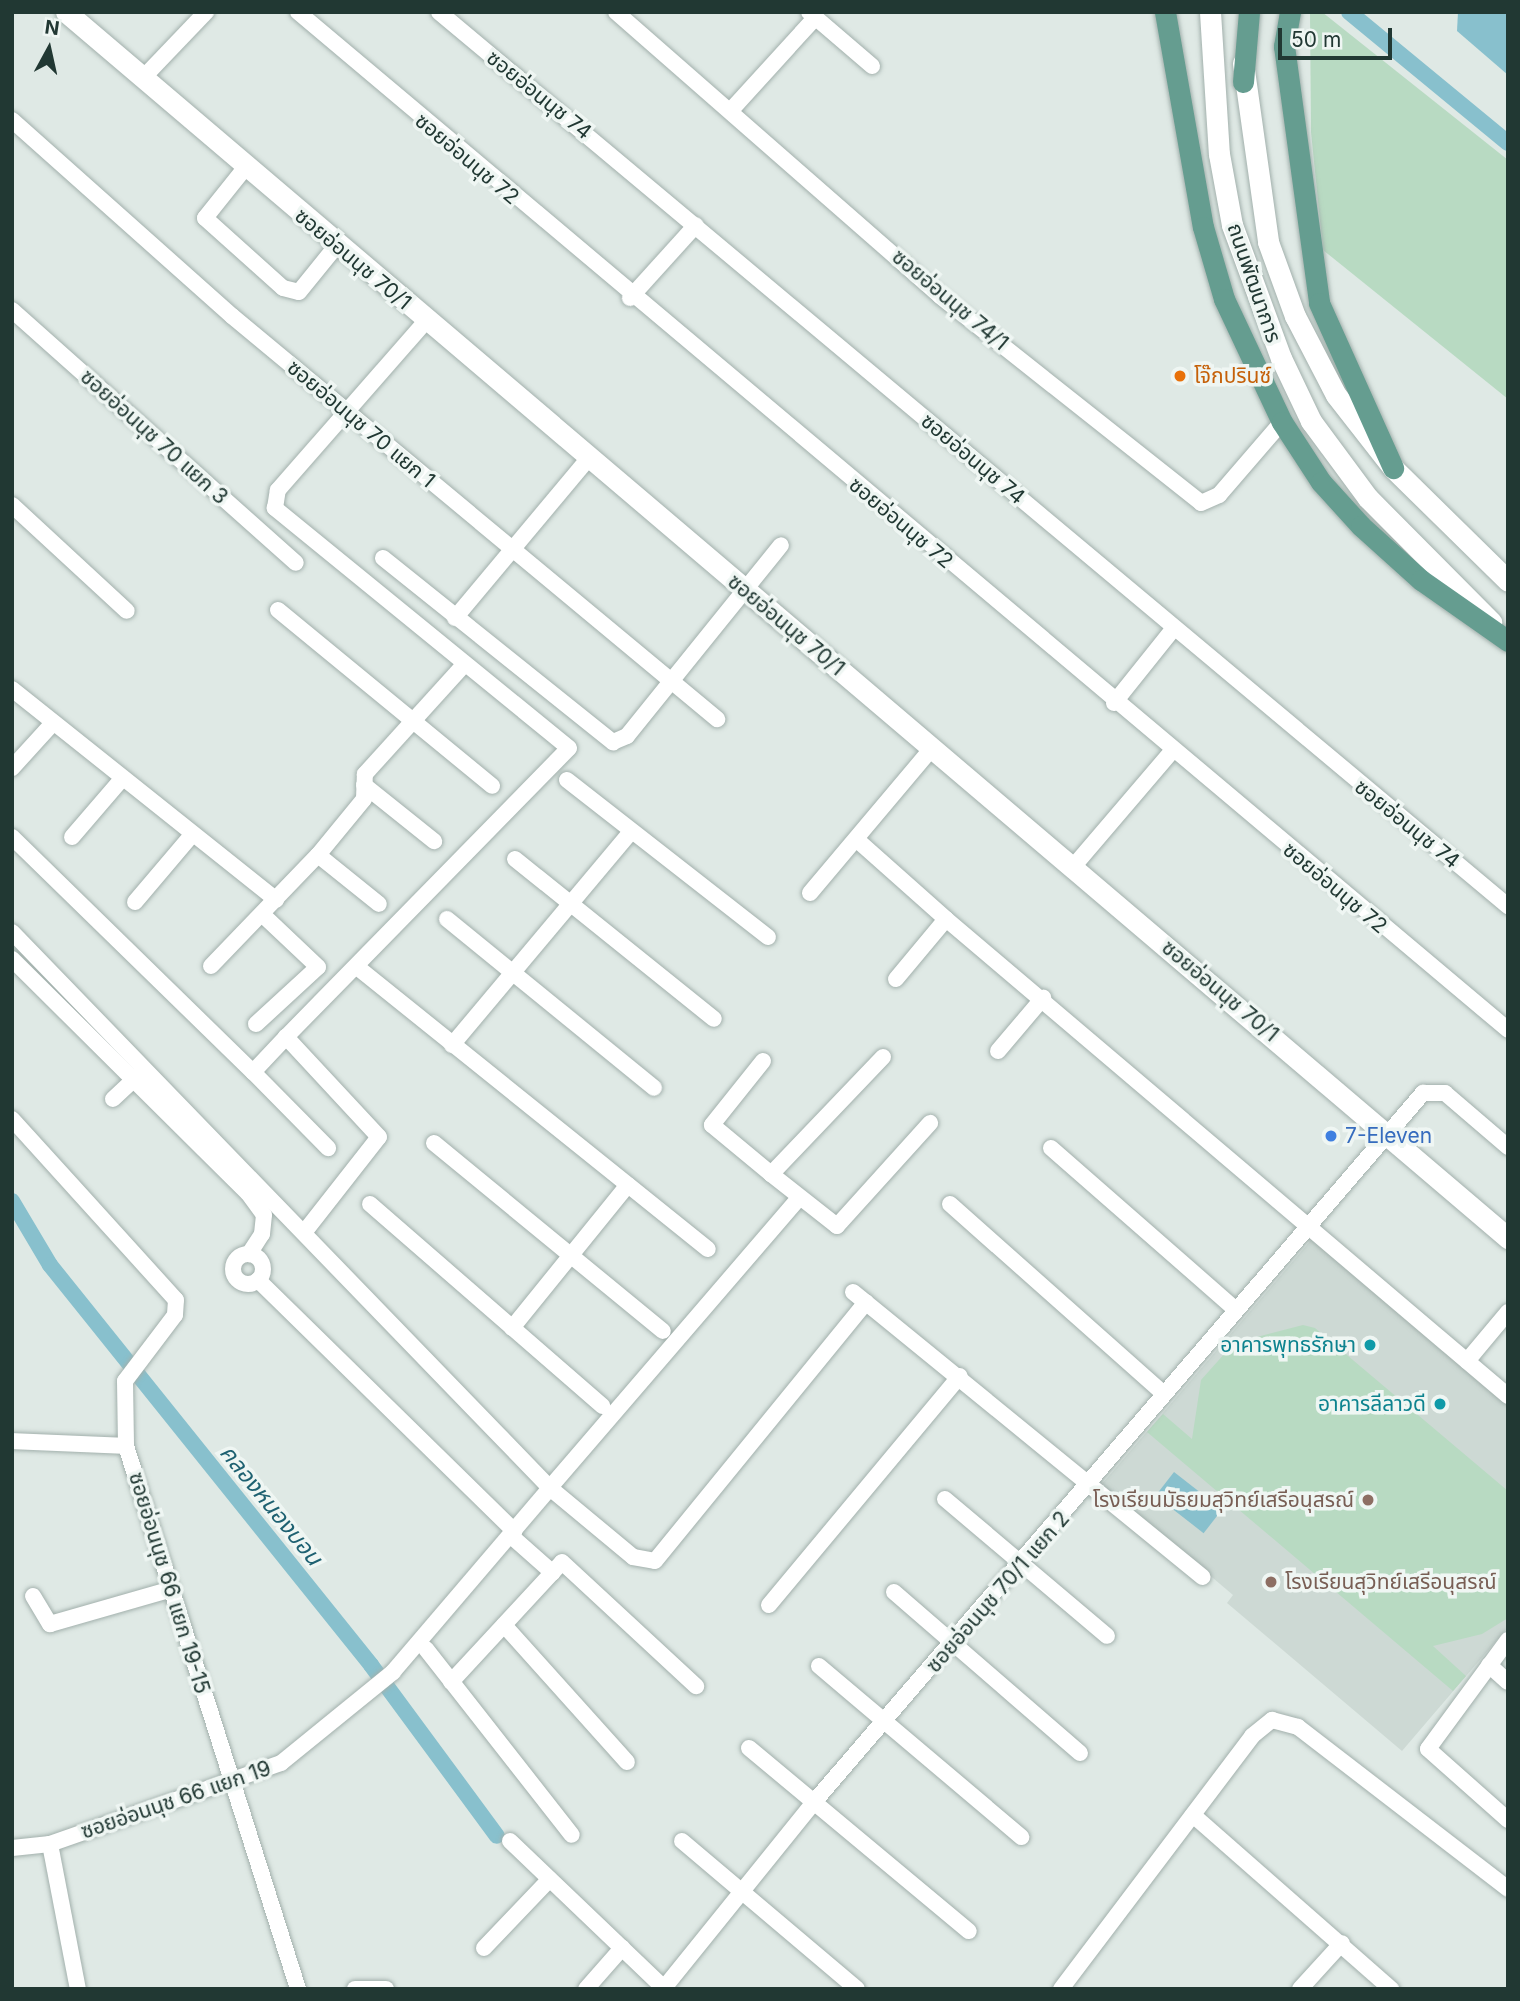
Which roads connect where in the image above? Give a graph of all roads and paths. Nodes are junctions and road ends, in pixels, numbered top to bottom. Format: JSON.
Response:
{"nodes":[{"id":1,"x":66,"y":12,"type":"edge"},
{"id":2,"x":206,"y":12,"type":"edge"},
{"id":3,"x":298,"y":12,"type":"edge"},
{"id":4,"x":439,"y":12,"type":"edge"},
{"id":5,"x":616,"y":12,"type":"edge"},
{"id":6,"x":1165,"y":12,"type":"edge"},
{"id":7,"x":1210,"y":12,"type":"edge"},
{"id":8,"x":1240,"y":12,"type":"edge"},
{"id":9,"x":1249,"y":12,"type":"edge"},
{"id":10,"x":812,"y":15,"type":"edge"},
{"id":11,"x":1285,"y":25,"type":"edge"},
{"id":12,"x":872,"y":66,"type":"dead end"},
{"id":13,"x":142,"y":79,"type":"junction"},
{"id":14,"x":1243,"y":82,"type":"junction"},
{"id":15,"x":733,"y":108,"type":"junction"},
{"id":16,"x":15,"y":127,"type":"edge"},
{"id":17,"x":245,"y":168,"type":"junction"},
{"id":18,"x":696,"y":225,"type":"junction"},
{"id":19,"x":337,"y":245,"type":"junction"},
{"id":20,"x":631,"y":298,"type":"junction"},
{"id":21,"x":12,"y":310,"type":"edge"},
{"id":22,"x":426,"y":321,"type":"junction"},
{"id":23,"x":348,"y":413,"type":"junction"},
{"id":24,"x":1282,"y":422,"type":"junction"},
{"id":25,"x":588,"y":459,"type":"junction"},
{"id":26,"x":1393,"y":468,"type":"junction"},
{"id":27,"x":12,"y":506,"type":"edge"},
{"id":28,"x":781,"y":545,"type":"dead end"},
{"id":29,"x":511,"y":549,"type":"junction"},
{"id":30,"x":383,"y":558,"type":"dead end"},
{"id":31,"x":296,"y":563,"type":"dead end"},
{"id":32,"x":1508,"y":581,"type":"edge"},
{"id":33,"x":744,"y":590,"type":"junction"},
{"id":34,"x":278,"y":610,"type":"dead end"},
{"id":35,"x":127,"y":611,"type":"dead end"},
{"id":36,"x":456,"y":618,"type":"junction"},
{"id":37,"x":1174,"y":628,"type":"junction"},
{"id":38,"x":1508,"y":640,"type":"edge"},
{"id":39,"x":463,"y":666,"type":"junction"},
{"id":40,"x":673,"y":680,"type":"junction"},
{"id":41,"x":12,"y":689,"type":"edge"},
{"id":42,"x":1114,"y":703,"type":"junction"},
{"id":43,"x":717,"y":719,"type":"dead end"},
{"id":44,"x":413,"y":721,"type":"junction"},
{"id":45,"x":52,"y":724,"type":"junction"},
{"id":46,"x":932,"y":748,"type":"junction"},
{"id":47,"x":1172,"y":751,"type":"junction"},
{"id":48,"x":12,"y":768,"type":"edge"},
{"id":49,"x":121,"y":780,"type":"junction"},
{"id":50,"x":568,"y":780,"type":"dead end"},
{"id":51,"x":364,"y":785,"type":"junction"},
{"id":52,"x":492,"y":786,"type":"dead end"},
{"id":53,"x":631,"y":832,"type":"junction"},
{"id":54,"x":191,"y":836,"type":"junction"},
{"id":55,"x":12,"y":837,"type":"edge"},
{"id":56,"x":72,"y":837,"type":"dead end"},
{"id":57,"x":856,"y":839,"type":"junction"},
{"id":58,"x":434,"y":841,"type":"dead end"},
{"id":59,"x":318,"y":855,"type":"junction"},
{"id":60,"x":515,"y":859,"type":"dead end"},
{"id":61,"x":1073,"y":867,"type":"junction"},
{"id":62,"x":810,"y":893,"type":"dead end"},
{"id":63,"x":276,"y":900,"type":"junction"},
{"id":64,"x":135,"y":902,"type":"dead end"},
{"id":65,"x":379,"y":904,"type":"dead end"},
{"id":66,"x":570,"y":904,"type":"junction"},
{"id":67,"x":1508,"y":906,"type":"edge"},
{"id":68,"x":262,"y":914,"type":"junction"},
{"id":69,"x":447,"y":919,"type":"dead end"},
{"id":70,"x":946,"y":919,"type":"junction"},
{"id":71,"x":12,"y":932,"type":"edge"},
{"id":72,"x":768,"y":937,"type":"dead end"},
{"id":73,"x":12,"y":959,"type":"edge"},
{"id":74,"x":211,"y":966,"type":"dead end"},
{"id":75,"x":357,"y":967,"type":"junction"},
{"id":76,"x":512,"y":973,"type":"junction"},
{"id":77,"x":896,"y":979,"type":"dead end"},
{"id":78,"x":1043,"y":998,"type":"junction"},
{"id":79,"x":714,"y":1019,"type":"dead end"},
{"id":80,"x":256,"y":1024,"type":"dead end"},
{"id":81,"x":1508,"y":1030,"type":"edge"},
{"id":82,"x":286,"y":1037,"type":"junction"},
{"id":83,"x":452,"y":1045,"type":"junction"},
{"id":84,"x":998,"y":1051,"type":"dead end"},
{"id":85,"x":883,"y":1057,"type":"dead end"},
{"id":86,"x":763,"y":1061,"type":"dead end"},
{"id":87,"x":147,"y":1068,"type":"junction"},
{"id":88,"x":253,"y":1072,"type":"junction"},
{"id":89,"x":134,"y":1080,"type":"junction"},
{"id":90,"x":653,"y":1087,"type":"dead end"},
{"id":91,"x":113,"y":1099,"type":"dead end"},
{"id":92,"x":12,"y":1119,"type":"edge"},
{"id":93,"x":930,"y":1123,"type":"dead end"},
{"id":94,"x":1387,"y":1132,"type":"junction"},
{"id":95,"x":433,"y":1143,"type":"dead end"},
{"id":96,"x":1508,"y":1147,"type":"edge"},
{"id":97,"x":328,"y":1148,"type":"dead end"},
{"id":98,"x":1051,"y":1148,"type":"dead end"},
{"id":99,"x":771,"y":1174,"type":"junction"},
{"id":100,"x":628,"y":1185,"type":"junction"},
{"id":101,"x":799,"y":1198,"type":"junction"},
{"id":102,"x":370,"y":1204,"type":"dead end"},
{"id":103,"x":950,"y":1204,"type":"dead end"},
{"id":104,"x":1308,"y":1224,"type":"junction"},
{"id":105,"x":306,"y":1230,"type":"junction"},
{"id":106,"x":1508,"y":1238,"type":"edge"},
{"id":107,"x":708,"y":1249,"type":"dead end"},
{"id":108,"x":248,"y":1254,"type":"junction"},
{"id":109,"x":568,"y":1258,"type":"junction"},
{"id":110,"x":257,"y":1280,"type":"junction"},
{"id":111,"x":1235,"y":1309,"type":"junction"},
{"id":112,"x":1508,"y":1312,"type":"edge"},
{"id":113,"x":512,"y":1328,"type":"junction"},
{"id":114,"x":663,"y":1331,"type":"dead end"},
{"id":115,"x":1467,"y":1361,"type":"junction"},
{"id":116,"x":960,"y":1376,"type":"junction"},
{"id":117,"x":1164,"y":1394,"type":"junction"},
{"id":118,"x":1508,"y":1396,"type":"edge"},
{"id":119,"x":602,"y":1406,"type":"dead end"},
{"id":120,"x":12,"y":1441,"type":"edge"},
{"id":121,"x":126,"y":1446,"type":"junction"},
{"id":122,"x":1093,"y":1482,"type":"junction"},
{"id":123,"x":550,"y":1488,"type":"junction"},
{"id":124,"x":945,"y":1499,"type":"dead end"},
{"id":125,"x":512,"y":1533,"type":"junction"},
{"id":126,"x":1023,"y":1564,"type":"junction"},
{"id":127,"x":552,"y":1573,"type":"junction"},
{"id":128,"x":1203,"y":1577,"type":"dead end"},
{"id":129,"x":172,"y":1589,"type":"junction"},
{"id":130,"x":894,"y":1592,"type":"dead end"},
{"id":131,"x":33,"y":1596,"type":"dead end"},
{"id":132,"x":769,"y":1605,"type":"dead end"},
{"id":133,"x":504,"y":1625,"type":"junction"},
{"id":134,"x":1107,"y":1636,"type":"dead end"},
{"id":135,"x":1508,"y":1640,"type":"edge"},
{"id":136,"x":955,"y":1644,"type":"junction"},
{"id":137,"x":426,"y":1649,"type":"dead end"},
{"id":138,"x":1489,"y":1665,"type":"junction"},
{"id":139,"x":819,"y":1666,"type":"dead end"},
{"id":140,"x":451,"y":1682,"type":"junction"},
{"id":141,"x":1508,"y":1682,"type":"edge"},
{"id":142,"x":696,"y":1686,"type":"dead end"},
{"id":143,"x":886,"y":1721,"type":"junction"},
{"id":144,"x":749,"y":1748,"type":"dead end"},
{"id":145,"x":1080,"y":1752,"type":"dead end"},
{"id":146,"x":627,"y":1762,"type":"dead end"},
{"id":147,"x":232,"y":1783,"type":"junction"},
{"id":148,"x":814,"y":1802,"type":"junction"},
{"id":149,"x":1193,"y":1815,"type":"junction"},
{"id":150,"x":1508,"y":1820,"type":"edge"},
{"id":151,"x":572,"y":1835,"type":"dead end"},
{"id":152,"x":1021,"y":1837,"type":"dead end"},
{"id":153,"x":510,"y":1841,"type":"dead end"},
{"id":154,"x":682,"y":1841,"type":"dead end"},
{"id":155,"x":50,"y":1844,"type":"junction"},
{"id":156,"x":12,"y":1848,"type":"edge"},
{"id":157,"x":550,"y":1879,"type":"junction"},
{"id":158,"x":1508,"y":1889,"type":"edge"},
{"id":159,"x":741,"y":1894,"type":"junction"},
{"id":160,"x":969,"y":1931,"type":"dead end"},
{"id":161,"x":1342,"y":1943,"type":"junction"},
{"id":162,"x":484,"y":1948,"type":"dead end"},
{"id":163,"x":622,"y":1948,"type":"junction"},
{"id":164,"x":664,"y":1988,"type":"edge"},
{"id":165,"x":78,"y":1989,"type":"edge"},
{"id":166,"x":298,"y":1989,"type":"edge"},
{"id":167,"x":355,"y":1989,"type":"edge"},
{"id":168,"x":386,"y":1989,"type":"edge"},
{"id":169,"x":586,"y":1989,"type":"edge"},
{"id":170,"x":857,"y":1989,"type":"edge"},
{"id":171,"x":1061,"y":1989,"type":"edge"},
{"id":172,"x":1300,"y":1989,"type":"edge"},
{"id":173,"x":1391,"y":1989,"type":"edge"}],
"edges":[{"from":1,"to":13,"type":"street","name":"ซอยอ่อนนุช 70/1"},
{"from":2,"to":13,"type":"street"},
{"from":3,"to":20,"type":"street","name":"ซอยอ่อนนุช 72"},
{"from":4,"to":18,"type":"street","name":"ซอยอ่อนนุช 74"},
{"from":5,"to":15,"type":"street","name":"ซอยอ่อนนุช 74/1"},
{"from":6,"to":24,"type":"main road"},
{"from":7,"to":38,"type":"street","name":"ถนนพัฒนาการ"},
{"from":8,"to":14,"type":"street","name":"ถนนพัฒนาการ"},
{"from":9,"to":14,"type":"main road"},
{"from":10,"to":12,"type":"street"},
{"from":10,"to":15,"type":"street"},
{"from":11,"to":26,"type":"main road"},
{"from":13,"to":17,"type":"street","name":"ซอยอ่อนนุช 70/1"},
{"from":14,"to":26,"type":"street","name":"ถนนพัฒนาการ"},
{"from":15,"to":24,"type":"street","name":"ซอยอ่อนนุช 74/1"},
{"from":16,"to":23,"type":"street","name":"ซอยอ่อนนุช 70 แยก 1"},
{"from":17,"to":19,"type":"street","name":"ซอยอ่อนนุช 70/1"},
{"from":17,"to":19,"type":"street"},
{"from":18,"to":20,"type":"street"},
{"from":18,"to":37,"type":"street","name":"ซอยอ่อนนุช 74"},
{"from":19,"to":22,"type":"street","name":"ซอยอ่อนนุช 70/1"},
{"from":20,"to":42,"type":"street","name":"ซอยอ่อนนุช 72"},
{"from":21,"to":31,"type":"street","name":"ซอยอ่อนนุช 70 แยก 3"},
{"from":22,"to":23,"type":"street"},
{"from":22,"to":25,"type":"street","name":"ซอยอ่อนนุช 70/1"},
{"from":23,"to":29,"type":"street","name":"ซอยอ่อนนุช 70 แยก 1"},
{"from":23,"to":39,"type":"street"},
{"from":24,"to":38,"type":"main road"},
{"from":25,"to":29,"type":"street"},
{"from":25,"to":33,"type":"street","name":"ซอยอ่อนนุช 70/1"},
{"from":26,"to":32,"type":"street","name":"ถนนพัฒนาการ"},
{"from":27,"to":35,"type":"street"},
{"from":28,"to":33,"type":"street"},
{"from":29,"to":36,"type":"street"},
{"from":29,"to":40,"type":"street","name":"ซอยอ่อนนุช 70 แยก 1"},
{"from":30,"to":36,"type":"street"},
{"from":33,"to":40,"type":"street"},
{"from":33,"to":46,"type":"street","name":"ซอยอ่อนนุช 70/1"},
{"from":34,"to":44,"type":"street"},
{"from":36,"to":40,"type":"street"},
{"from":37,"to":42,"type":"street"},
{"from":37,"to":67,"type":"street","name":"ซอยอ่อนนุช 74"},
{"from":39,"to":44,"type":"street"},
{"from":39,"to":75,"type":"street"},
{"from":40,"to":43,"type":"street","name":"ซอยอ่อนนุช 70 แยก 1"},
{"from":41,"to":45,"type":"street"},
{"from":42,"to":47,"type":"street","name":"ซอยอ่อนนุช 72"},
{"from":44,"to":51,"type":"street"},
{"from":44,"to":52,"type":"street"},
{"from":45,"to":48,"type":"street"},
{"from":45,"to":49,"type":"street"},
{"from":46,"to":57,"type":"street"},
{"from":46,"to":61,"type":"street","name":"ซอยอ่อนนุช 70/1"},
{"from":47,"to":61,"type":"street"},
{"from":47,"to":81,"type":"street","name":"ซอยอ่อนนุช 72"},
{"from":49,"to":54,"type":"street"},
{"from":49,"to":56,"type":"street"},
{"from":50,"to":53,"type":"street"},
{"from":51,"to":58,"type":"street"},
{"from":51,"to":59,"type":"street"},
{"from":53,"to":66,"type":"street"},
{"from":53,"to":72,"type":"street"},
{"from":54,"to":63,"type":"street"},
{"from":54,"to":64,"type":"street"},
{"from":55,"to":88,"type":"street"},
{"from":57,"to":62,"type":"street"},
{"from":57,"to":70,"type":"street"},
{"from":59,"to":63,"type":"street"},
{"from":59,"to":65,"type":"street"},
{"from":60,"to":66,"type":"street"},
{"from":61,"to":94,"type":"street","name":"ซอยอ่อนนุช 70/1"},
{"from":63,"to":68,"type":"street"},
{"from":66,"to":76,"type":"street"},
{"from":66,"to":79,"type":"street"},
{"from":68,"to":74,"type":"street"},
{"from":68,"to":80,"type":"street"},
{"from":69,"to":76,"type":"street"},
{"from":70,"to":77,"type":"street"},
{"from":70,"to":78,"type":"street"},
{"from":71,"to":87,"type":"street"},
{"from":73,"to":89,"type":"street"},
{"from":75,"to":82,"type":"street"},
{"from":75,"to":83,"type":"street"},
{"from":76,"to":83,"type":"street"},
{"from":76,"to":90,"type":"street"},
{"from":78,"to":84,"type":"street"},
{"from":78,"to":104,"type":"street"},
{"from":82,"to":88,"type":"street"},
{"from":82,"to":105,"type":"street"},
{"from":83,"to":100,"type":"street"},
{"from":85,"to":99,"type":"street"},
{"from":86,"to":99,"type":"street"},
{"from":87,"to":89,"type":"street"},
{"from":87,"to":105,"type":"street"},
{"from":88,"to":97,"type":"street"},
{"from":89,"to":91,"type":"street"},
{"from":89,"to":108,"type":"street"},
{"from":92,"to":121,"type":"street","name":"ซอยอ่อนนุช 66 แยก 19-15"},
{"from":93,"to":101,"type":"street"},
{"from":94,"to":96,"type":"street","name":"ซอยอ่อนนุช 70/1 แยก 2"},
{"from":94,"to":104,"type":"street","name":"ซอยอ่อนนุช 70/1 แยก 2"},
{"from":94,"to":106,"type":"street","name":"ซอยอ่อนนุช 70/1"},
{"from":95,"to":109,"type":"street"},
{"from":98,"to":111,"type":"street"},
{"from":99,"to":101,"type":"street"},
{"from":100,"to":107,"type":"street"},
{"from":100,"to":109,"type":"street"},
{"from":101,"to":123,"type":"street","name":"ซอยอ่อนนุช 66 แยก 19"},
{"from":102,"to":113,"type":"street"},
{"from":103,"to":117,"type":"street"},
{"from":104,"to":111,"type":"street","name":"ซอยอ่อนนุช 70/1 แยก 2"},
{"from":104,"to":115,"type":"street"},
{"from":105,"to":123,"type":"street"},
{"from":108,"to":110,"type":"street"},
{"from":108,"to":110,"type":"street"},
{"from":109,"to":113,"type":"street"},
{"from":109,"to":114,"type":"street"},
{"from":110,"to":125,"type":"street"},
{"from":111,"to":117,"type":"street","name":"ซอยอ่อนนุช 70/1 แยก 2"},
{"from":112,"to":115,"type":"street"},
{"from":113,"to":119,"type":"street"},
{"from":115,"to":118,"type":"street"},
{"from":116,"to":122,"type":"street"},
{"from":116,"to":123,"type":"street"},
{"from":116,"to":132,"type":"street"},
{"from":117,"to":122,"type":"street","name":"ซอยอ่อนนุช 70/1 แยก 2"},
{"from":120,"to":121,"type":"street"},
{"from":121,"to":129,"type":"street","name":"ซอยอ่อนนุช 66 แยก 19-15"},
{"from":122,"to":126,"type":"street","name":"ซอยอ่อนนุช 70/1 แยก 2"},
{"from":122,"to":128,"type":"street"},
{"from":123,"to":125,"type":"street","name":"ซอยอ่อนนุช 66 แยก 19"},
{"from":124,"to":126,"type":"street"},
{"from":125,"to":127,"type":"street"},
{"from":125,"to":147,"type":"street","name":"ซอยอ่อนนุช 66 แยก 19"},
{"from":126,"to":134,"type":"street"},
{"from":126,"to":136,"type":"street","name":"ซอยอ่อนนุช 70/1 แยก 2"},
{"from":127,"to":133,"type":"street"},
{"from":127,"to":142,"type":"street"},
{"from":129,"to":131,"type":"street"},
{"from":129,"to":147,"type":"street","name":"ซอยอ่อนนุช 66 แยก 19-15"},
{"from":130,"to":136,"type":"street"},
{"from":133,"to":140,"type":"street"},
{"from":133,"to":146,"type":"street"},
{"from":135,"to":138,"type":"street"},
{"from":136,"to":143,"type":"street","name":"ซอยอ่อนนุช 70/1 แยก 2"},
{"from":136,"to":145,"type":"street"},
{"from":137,"to":140,"type":"street"},
{"from":138,"to":141,"type":"street"},
{"from":138,"to":150,"type":"street"},
{"from":139,"to":143,"type":"street"},
{"from":140,"to":151,"type":"street"},
{"from":143,"to":148,"type":"street","name":"ซอยอ่อนนุช 70/1 แยก 2"},
{"from":143,"to":152,"type":"street"},
{"from":144,"to":148,"type":"street"},
{"from":147,"to":155,"type":"street","name":"ซอยอ่อนนุช 66 แยก 19"},
{"from":147,"to":166,"type":"street","name":"ซอยอ่อนนุช 66 แยก 19-15"},
{"from":148,"to":159,"type":"street","name":"ซอยอ่อนนุช 70/1 แยก 2"},
{"from":148,"to":160,"type":"street"},
{"from":149,"to":158,"type":"street"},
{"from":149,"to":161,"type":"street"},
{"from":149,"to":171,"type":"street"},
{"from":153,"to":157,"type":"street"},
{"from":154,"to":159,"type":"street"},
{"from":155,"to":156,"type":"street","name":"ซอยอ่อนนุช 66 แยก 19"},
{"from":155,"to":165,"type":"street"},
{"from":157,"to":162,"type":"street"},
{"from":157,"to":163,"type":"street"},
{"from":159,"to":164,"type":"street","name":"ซอยอ่อนนุช 70/1 แยก 2"},
{"from":159,"to":170,"type":"street"},
{"from":161,"to":172,"type":"street"},
{"from":161,"to":173,"type":"street"},
{"from":163,"to":164,"type":"street"},
{"from":163,"to":169,"type":"street"},
{"from":167,"to":168,"type":"street"}]}
